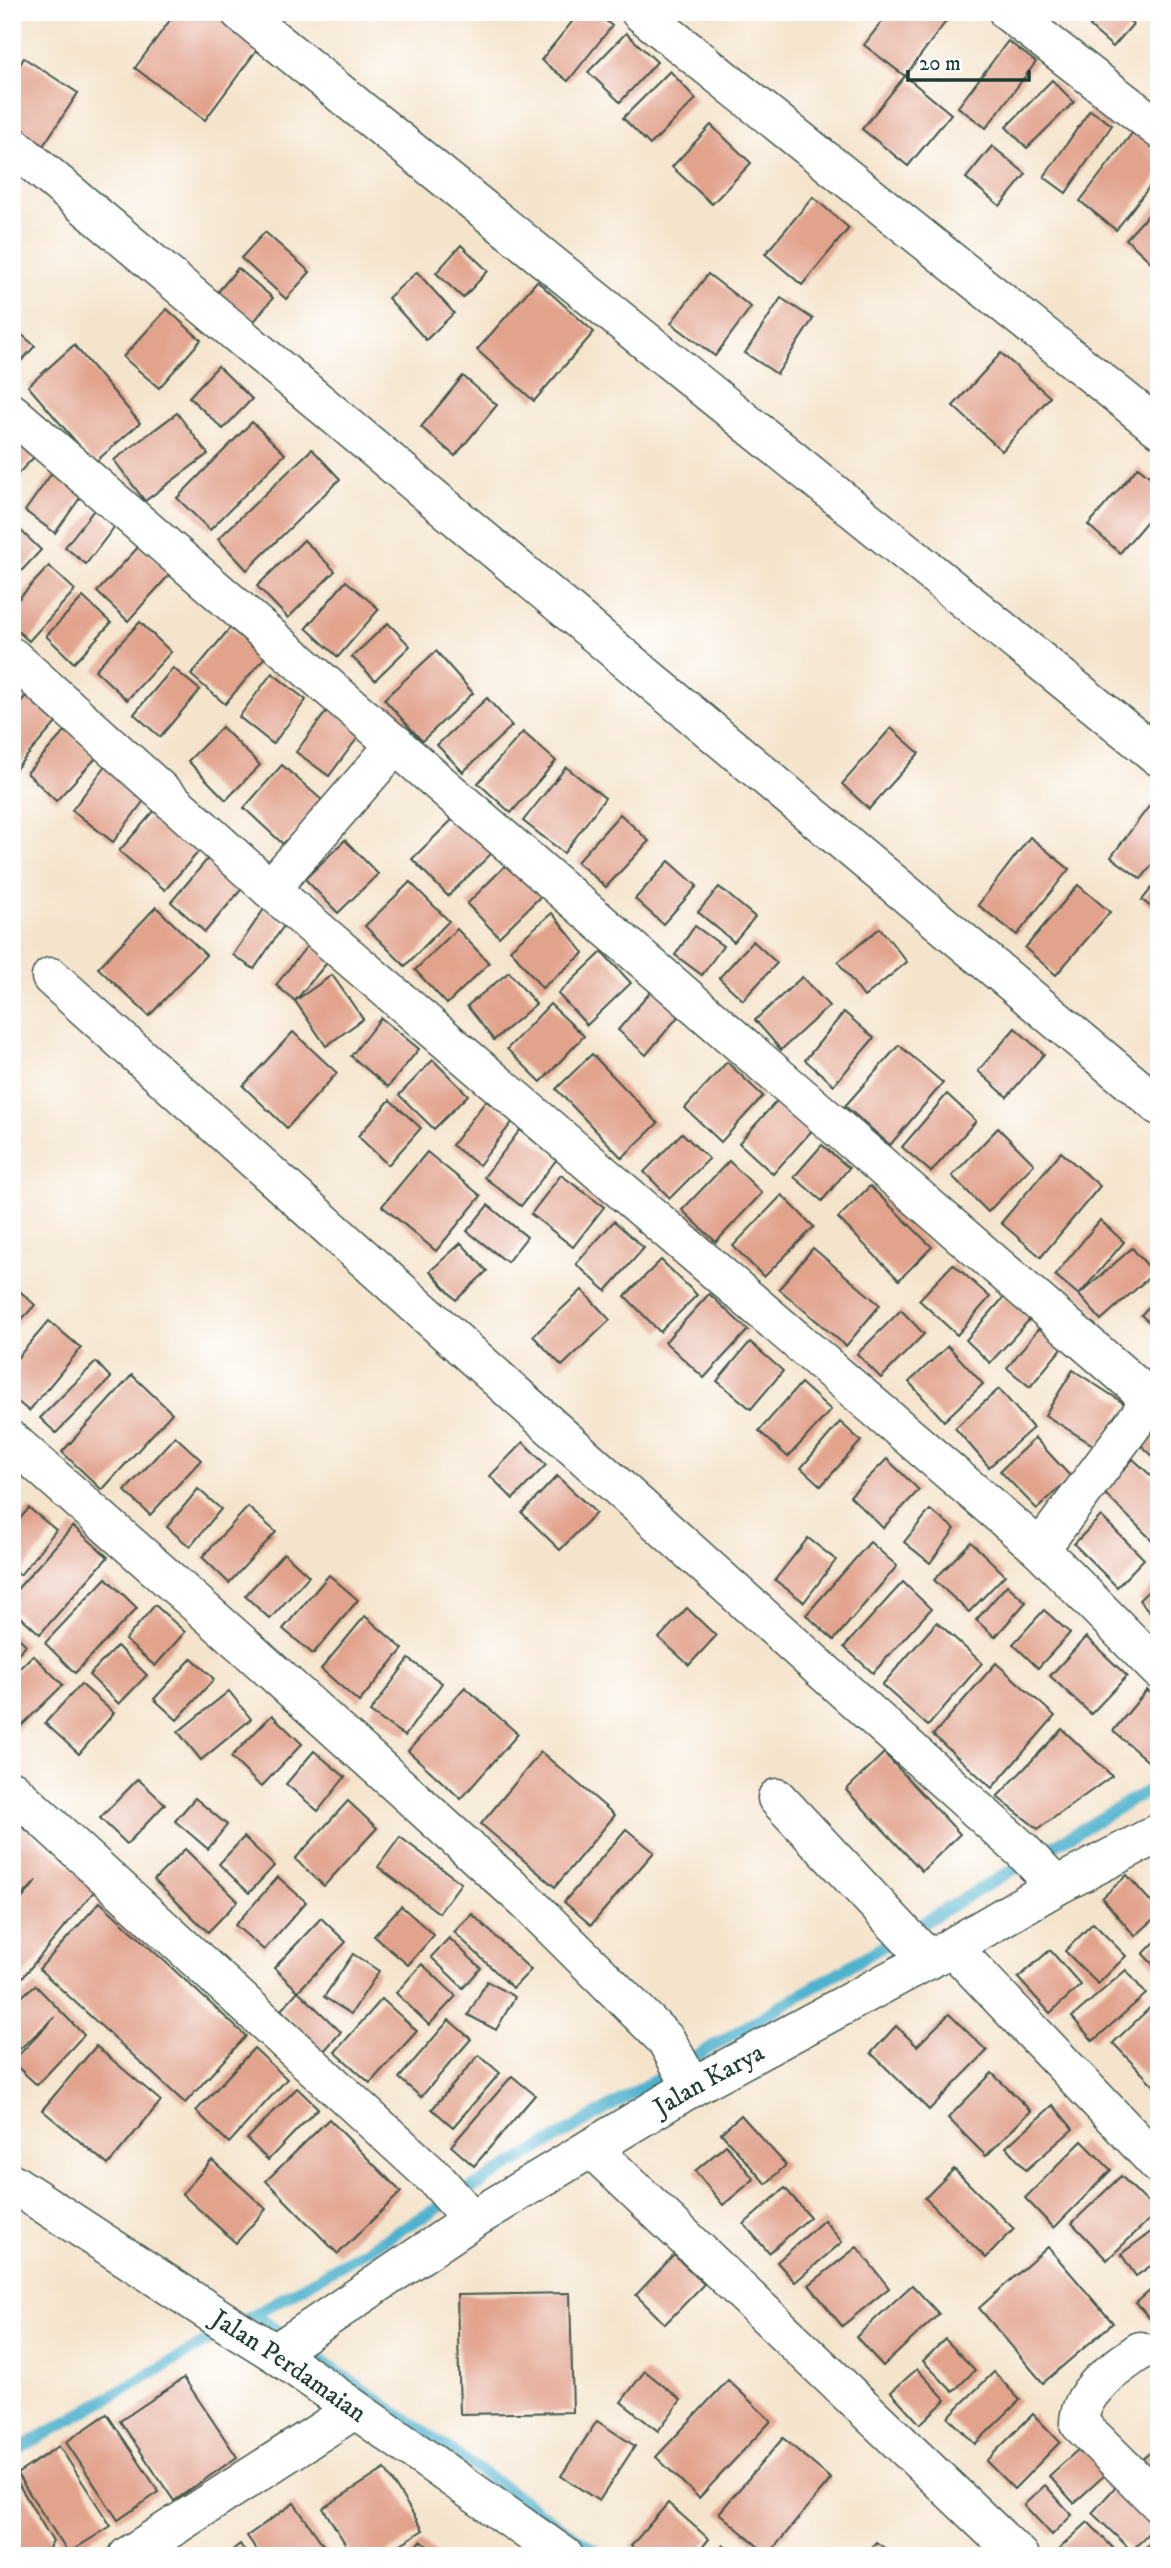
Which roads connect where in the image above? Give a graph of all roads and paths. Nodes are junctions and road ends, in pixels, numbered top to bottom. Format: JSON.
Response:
{"nodes":[{"id":1,"x":240,"y":12,"type":"edge"},
{"id":2,"x":640,"y":12,"type":"edge"},
{"id":3,"x":1008,"y":12,"type":"edge"},
{"id":4,"x":1159,"y":129,"type":"edge"},
{"id":5,"x":12,"y":145,"type":"edge"},
{"id":6,"x":12,"y":413,"type":"edge"},
{"id":7,"x":1159,"y":428,"type":"edge"},
{"id":8,"x":12,"y":657,"type":"edge"},
{"id":9,"x":396,"y":744,"type":"junction"},
{"id":10,"x":1159,"y":757,"type":"edge"},
{"id":11,"x":270,"y":889,"type":"junction"},
{"id":12,"x":51,"y":977,"type":"dead end"},
{"id":13,"x":1159,"y":1106,"type":"edge"},
{"id":14,"x":12,"y":1441,"type":"edge"},
{"id":15,"x":1040,"y":1549,"type":"junction"},
{"id":16,"x":1159,"y":1670,"type":"edge"},
{"id":17,"x":12,"y":1790,"type":"edge"},
{"id":18,"x":777,"y":1798,"type":"dead end"},
{"id":19,"x":1159,"y":1833,"type":"edge"},
{"id":20,"x":1041,"y":1870,"type":"junction"},
{"id":21,"x":941,"y":1953,"type":"junction"},
{"id":22,"x":688,"y":2080,"type":"junction"},
{"id":23,"x":591,"y":2148,"type":"junction"},
{"id":24,"x":1159,"y":2165,"type":"edge"},
{"id":25,"x":12,"y":2183,"type":"edge"},
{"id":26,"x":456,"y":2201,"type":"junction"},
{"id":27,"x":1140,"y":2351,"type":"dead end"},
{"id":28,"x":274,"y":2352,"type":"junction"},
{"id":29,"x":354,"y":2410,"type":"junction"},
{"id":30,"x":1159,"y":2503,"type":"edge"},
{"id":31,"x":522,"y":2543,"type":"edge"},
{"id":32,"x":128,"y":2556,"type":"edge"},
{"id":33,"x":564,"y":2556,"type":"edge"},
{"id":34,"x":1019,"y":2556,"type":"edge"}],
"edges":[{"from":1,"to":10,"type":"street"},
{"from":2,"to":7,"type":"street"},
{"from":3,"to":4,"type":"street"},
{"from":5,"to":13,"type":"street"},
{"from":6,"to":9,"type":"street"},
{"from":8,"to":11,"type":"street"},
{"from":9,"to":11,"type":"street"},
{"from":9,"to":15,"type":"street"},
{"from":11,"to":15,"type":"street"},
{"from":12,"to":20,"type":"street"},
{"from":14,"to":22,"type":"street"},
{"from":15,"to":16,"type":"street"},
{"from":17,"to":26,"type":"street"},
{"from":18,"to":21,"type":"street"},
{"from":19,"to":20,"type":"street","name":"Jalan Karya"},
{"from":20,"to":21,"type":"street","name":"Jalan Karya"},
{"from":21,"to":22,"type":"street","name":"Jalan Karya"},
{"from":21,"to":24,"type":"street"},
{"from":22,"to":23,"type":"street","name":"Jalan Karya"},
{"from":23,"to":26,"type":"street","name":"Jalan Karya"},
{"from":23,"to":34,"type":"street"},
{"from":25,"to":28,"type":"street","name":"Jalan Perdamaian"},
{"from":26,"to":28,"type":"street","name":"Jalan Karya"},
{"from":27,"to":30,"type":"street"},
{"from":28,"to":29,"type":"street","name":"Jalan Perdamaian"},
{"from":29,"to":31,"type":"street","name":"Jalan Perdamaian"},
{"from":29,"to":32,"type":"street"},
{"from":31,"to":33,"type":"street","name":"Jalan Perdamaian"}]}
